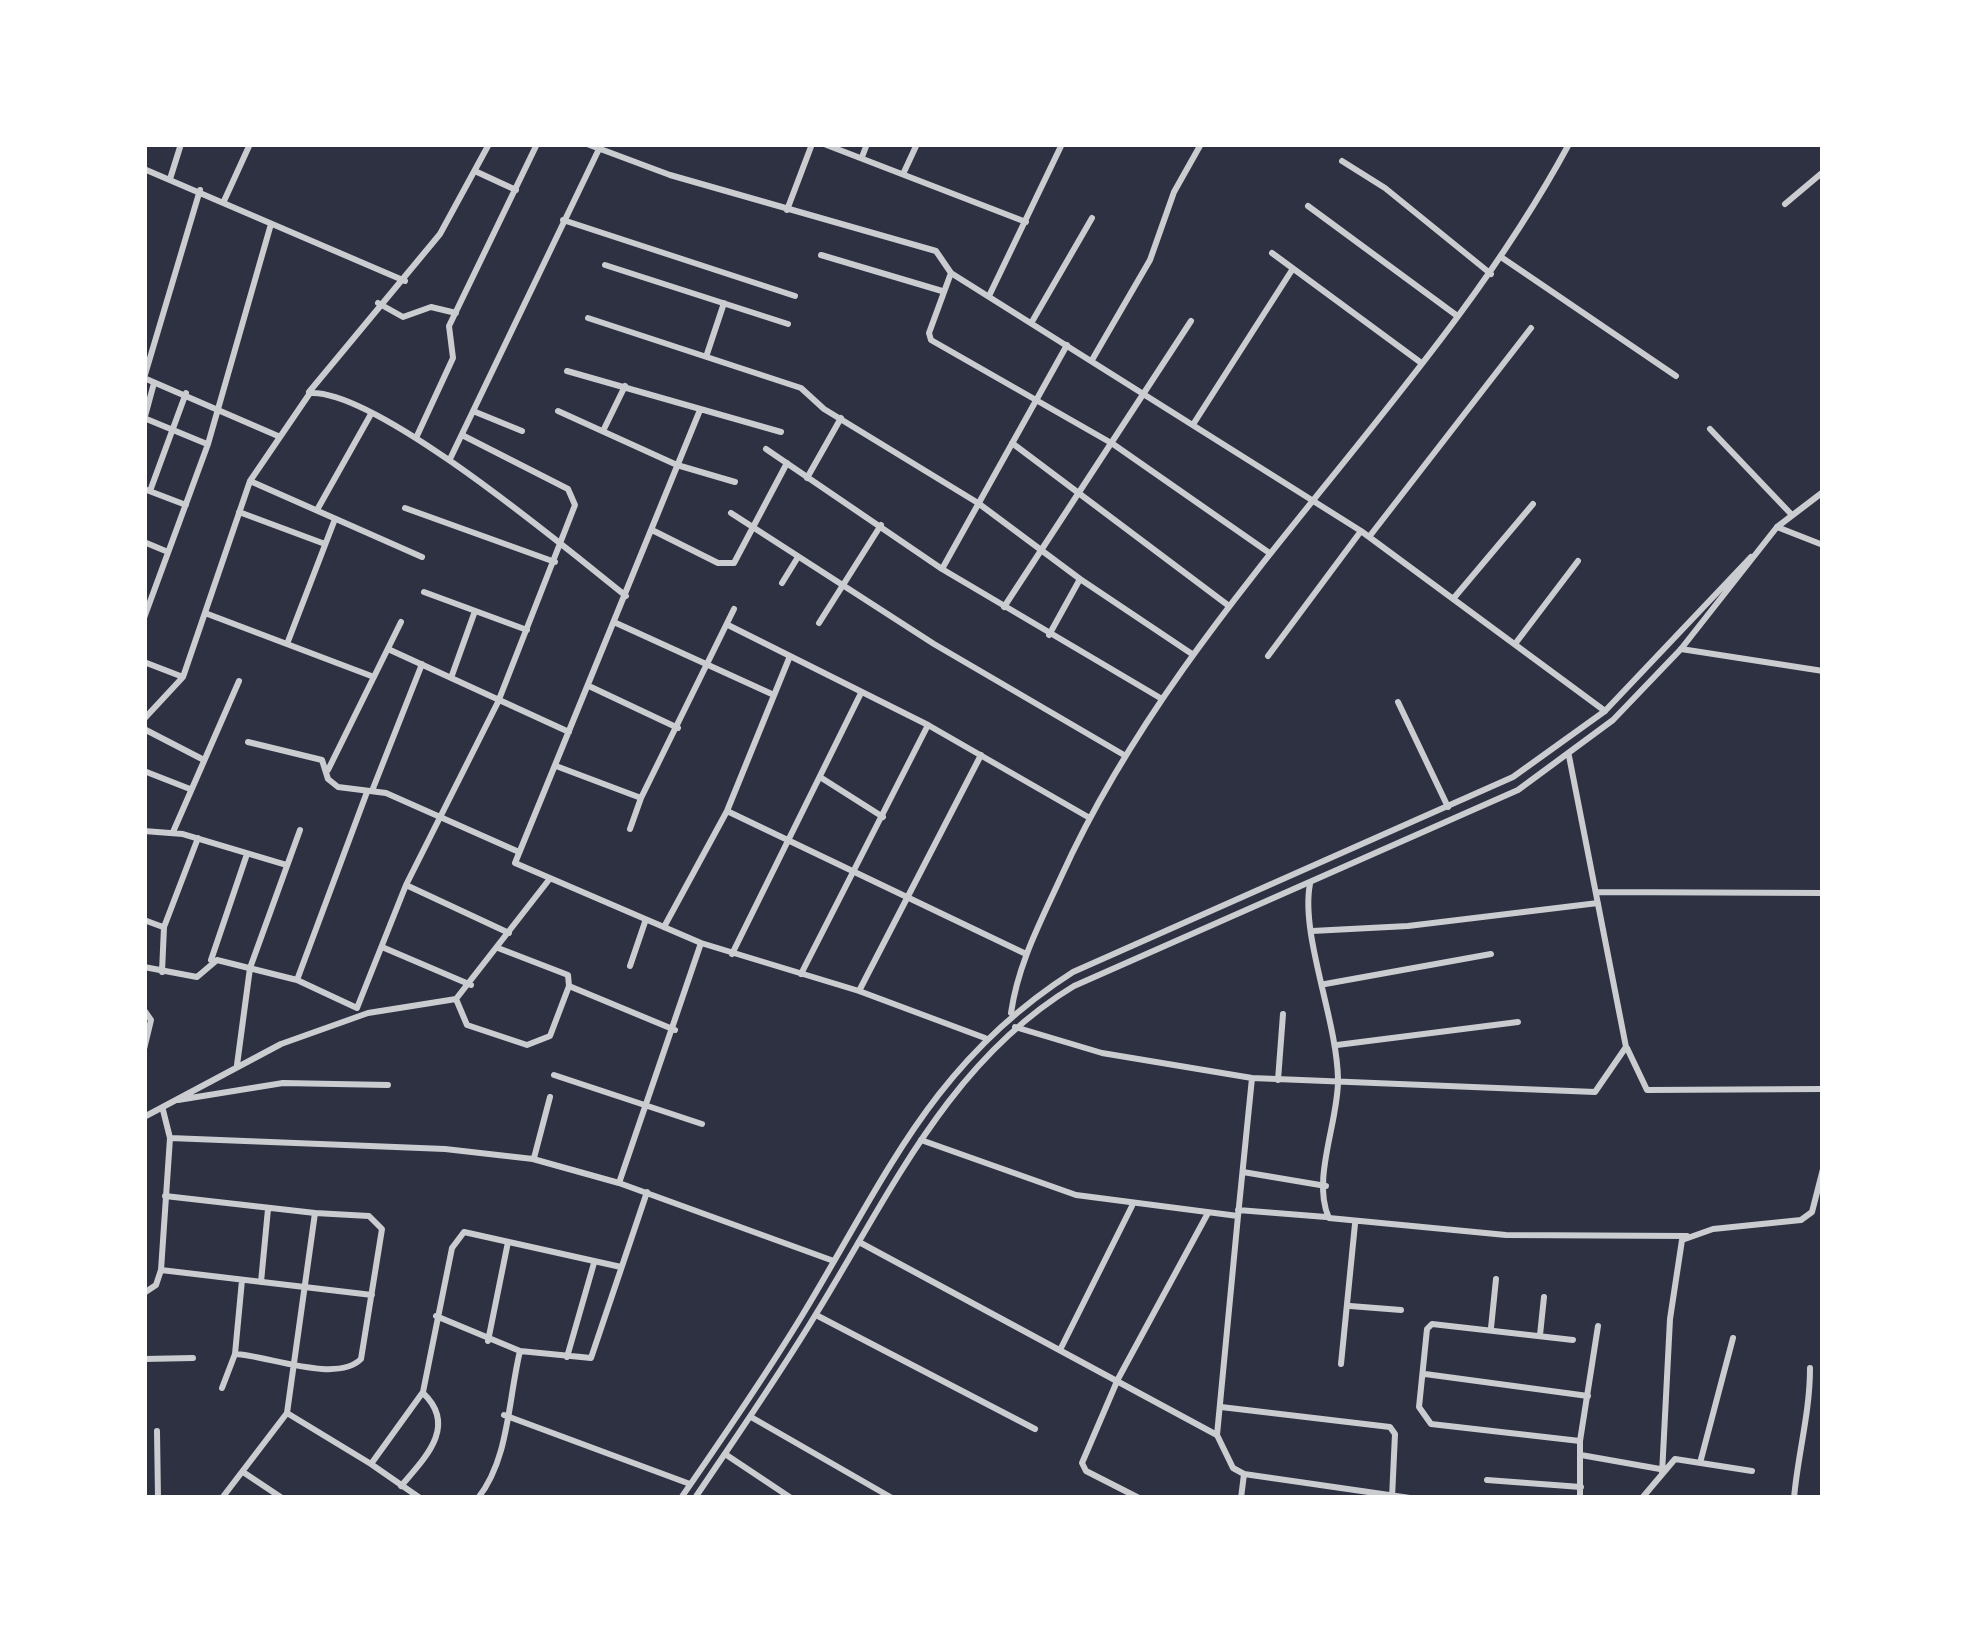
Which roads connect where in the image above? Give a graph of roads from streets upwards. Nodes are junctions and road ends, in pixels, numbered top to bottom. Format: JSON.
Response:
{"nodes":[{"id":1,"x":181,"y":144,"type":"edge"},
{"id":2,"x":250,"y":144,"type":"edge"},
{"id":3,"x":489,"y":144,"type":"edge"},
{"id":4,"x":537,"y":144,"type":"edge"},
{"id":5,"x":587,"y":144,"type":"edge"},
{"id":6,"x":812,"y":144,"type":"edge"},
{"id":7,"x":824,"y":144,"type":"edge"},
{"id":8,"x":867,"y":144,"type":"edge"},
{"id":9,"x":917,"y":144,"type":"edge"},
{"id":10,"x":1062,"y":144,"type":"edge"},
{"id":11,"x":1201,"y":144,"type":"edge"},
{"id":12,"x":1569,"y":144,"type":"edge"},
{"id":13,"x":599,"y":149,"type":"junction"},
{"id":14,"x":862,"y":158,"type":"junction"},
{"id":15,"x":1342,"y":161,"type":"dead end"},
{"id":16,"x":144,"y":169,"type":"edge"},
{"id":17,"x":477,"y":172,"type":"junction"},
{"id":18,"x":904,"y":172,"type":"junction"},
{"id":19,"x":1823,"y":172,"type":"edge"},
{"id":20,"x":170,"y":178,"type":"junction"},
{"id":21,"x":200,"y":190,"type":"junction"},
{"id":22,"x":515,"y":190,"type":"junction"},
{"id":23,"x":224,"y":201,"type":"junction"},
{"id":24,"x":1785,"y":204,"type":"dead end"},
{"id":25,"x":1307,"y":206,"type":"dead end"},
{"id":26,"x":787,"y":210,"type":"junction"},
{"id":27,"x":1092,"y":218,"type":"dead end"},
{"id":28,"x":563,"y":220,"type":"junction"},
{"id":29,"x":1026,"y":222,"type":"junction"},
{"id":30,"x":271,"y":224,"type":"junction"},
{"id":31,"x":1272,"y":253,"type":"dead end"},
{"id":32,"x":821,"y":255,"type":"dead end"},
{"id":33,"x":1501,"y":257,"type":"junction"},
{"id":34,"x":605,"y":265,"type":"dead end"},
{"id":35,"x":1293,"y":269,"type":"junction"},
{"id":36,"x":952,"y":273,"type":"junction"},
{"id":37,"x":1491,"y":274,"type":"junction"},
{"id":38,"x":405,"y":281,"type":"junction"},
{"id":39,"x":942,"y":291,"type":"junction"},
{"id":40,"x":795,"y":296,"type":"dead end"},
{"id":41,"x":989,"y":296,"type":"junction"},
{"id":42,"x":378,"y":303,"type":"junction"},
{"id":43,"x":724,"y":303,"type":"junction"},
{"id":44,"x":456,"y":313,"type":"junction"},
{"id":45,"x":1456,"y":315,"type":"junction"},
{"id":46,"x":588,"y":318,"type":"dead end"},
{"id":47,"x":1033,"y":320,"type":"junction"},
{"id":48,"x":1191,"y":321,"type":"dead end"},
{"id":49,"x":788,"y":324,"type":"dead end"},
{"id":50,"x":1532,"y":328,"type":"dead end"},
{"id":51,"x":1067,"y":345,"type":"junction"},
{"id":52,"x":707,"y":354,"type":"junction"},
{"id":53,"x":1092,"y":360,"type":"junction"},
{"id":54,"x":1420,"y":362,"type":"junction"},
{"id":55,"x":567,"y":371,"type":"dead end"},
{"id":56,"x":1676,"y":376,"type":"dead end"},
{"id":57,"x":144,"y":378,"type":"edge"},
{"id":58,"x":154,"y":382,"type":"junction"},
{"id":59,"x":626,"y":386,"type":"junction"},
{"id":60,"x":186,"y":393,"type":"junction"},
{"id":61,"x":1147,"y":394,"type":"junction"},
{"id":62,"x":306,"y":395,"type":"junction"},
{"id":63,"x":1036,"y":400,"type":"junction"},
{"id":64,"x":219,"y":407,"type":"junction"},
{"id":65,"x":558,"y":410,"type":"dead end"},
{"id":66,"x":700,"y":410,"type":"junction"},
{"id":67,"x":473,"y":411,"type":"junction"},
{"id":68,"x":371,"y":415,"type":"junction"},
{"id":69,"x":841,"y":418,"type":"junction"},
{"id":70,"x":144,"y":419,"type":"edge"},
{"id":71,"x":1194,"y":423,"type":"junction"},
{"id":72,"x":1710,"y":429,"type":"dead end"},
{"id":73,"x":171,"y":430,"type":"junction"},
{"id":74,"x":522,"y":431,"type":"dead end"},
{"id":75,"x":604,"y":431,"type":"junction"},
{"id":76,"x":781,"y":432,"type":"dead end"},
{"id":77,"x":462,"y":435,"type":"junction"},
{"id":78,"x":278,"y":436,"type":"junction"},
{"id":79,"x":416,"y":438,"type":"junction"},
{"id":80,"x":1012,"y":443,"type":"junction"},
{"id":81,"x":208,"y":444,"type":"junction"},
{"id":82,"x":1113,"y":444,"type":"junction"},
{"id":83,"x":766,"y":449,"type":"dead end"},
{"id":84,"x":449,"y":459,"type":"junction"},
{"id":85,"x":787,"y":463,"type":"junction"},
{"id":86,"x":677,"y":465,"type":"junction"},
{"id":87,"x":808,"y":478,"type":"junction"},
{"id":88,"x":250,"y":481,"type":"junction"},
{"id":89,"x":735,"y":482,"type":"dead end"},
{"id":90,"x":147,"y":490,"type":"edge"},
{"id":91,"x":1823,"y":491,"type":"edge"},
{"id":92,"x":1080,"y":494,"type":"junction"},
{"id":93,"x":1313,"y":500,"type":"junction"},
{"id":94,"x":979,"y":503,"type":"junction"},
{"id":95,"x":1533,"y":504,"type":"dead end"},
{"id":96,"x":185,"y":505,"type":"junction"},
{"id":97,"x":405,"y":508,"type":"dead end"},
{"id":98,"x":317,"y":510,"type":"junction"},
{"id":99,"x":238,"y":512,"type":"junction"},
{"id":100,"x":731,"y":513,"type":"dead end"},
{"id":101,"x":1791,"y":514,"type":"junction"},
{"id":102,"x":335,"y":519,"type":"junction"},
{"id":103,"x":752,"y":525,"type":"junction"},
{"id":104,"x":881,"y":525,"type":"junction"},
{"id":105,"x":1777,"y":527,"type":"junction"},
{"id":106,"x":652,"y":530,"type":"junction"},
{"id":107,"x":1361,"y":531,"type":"junction"},
{"id":108,"x":1369,"y":537,"type":"junction"},
{"id":109,"x":144,"y":542,"type":"edge"},
{"id":110,"x":326,"y":544,"type":"junction"},
{"id":111,"x":562,"y":545,"type":"junction"},
{"id":112,"x":1823,"y":545,"type":"edge"},
{"id":113,"x":1042,"y":550,"type":"junction"},
{"id":114,"x":168,"y":552,"type":"junction"},
{"id":115,"x":1269,"y":553,"type":"junction"},
{"id":116,"x":1754,"y":555,"type":"junction"},
{"id":117,"x":422,"y":557,"type":"dead end"},
{"id":118,"x":798,"y":557,"type":"junction"},
{"id":119,"x":1578,"y":561,"type":"dead end"},
{"id":120,"x":555,"y":562,"type":"junction"},
{"id":121,"x":942,"y":569,"type":"junction"},
{"id":122,"x":1080,"y":579,"type":"junction"},
{"id":123,"x":782,"y":583,"type":"dead end"},
{"id":124,"x":838,"y":584,"type":"junction"},
{"id":125,"x":424,"y":592,"type":"dead end"},
{"id":126,"x":626,"y":596,"type":"junction"},
{"id":127,"x":1453,"y":599,"type":"junction"},
{"id":128,"x":1229,"y":606,"type":"junction"},
{"id":129,"x":1004,"y":607,"type":"junction"},
{"id":130,"x":734,"y":609,"type":"dead end"},
{"id":131,"x":475,"y":611,"type":"junction"},
{"id":132,"x":205,"y":613,"type":"junction"},
{"id":133,"x":144,"y":618,"type":"edge"},
{"id":134,"x":401,"y":622,"type":"dead end"},
{"id":135,"x":616,"y":623,"type":"junction"},
{"id":136,"x":819,"y":623,"type":"dead end"},
{"id":137,"x":728,"y":625,"type":"junction"},
{"id":138,"x":527,"y":630,"type":"junction"},
{"id":139,"x":1049,"y":635,"type":"junction"},
{"id":140,"x":287,"y":644,"type":"junction"},
{"id":141,"x":1514,"y":644,"type":"junction"},
{"id":142,"x":388,"y":649,"type":"junction"},
{"id":143,"x":1681,"y":649,"type":"junction"},
{"id":144,"x":1192,"y":654,"type":"junction"},
{"id":145,"x":790,"y":656,"type":"junction"},
{"id":146,"x":1268,"y":656,"type":"dead end"},
{"id":147,"x":144,"y":662,"type":"edge"},
{"id":148,"x":710,"y":662,"type":"junction"},
{"id":149,"x":422,"y":664,"type":"junction"},
{"id":150,"x":1823,"y":671,"type":"edge"},
{"id":151,"x":183,"y":677,"type":"junction"},
{"id":152,"x":374,"y":677,"type":"junction"},
{"id":153,"x":451,"y":678,"type":"junction"},
{"id":154,"x":238,"y":681,"type":"dead end"},
{"id":155,"x":591,"y":687,"type":"junction"},
{"id":156,"x":862,"y":692,"type":"junction"},
{"id":157,"x":774,"y":695,"type":"junction"},
{"id":158,"x":1162,"y":699,"type":"junction"},
{"id":159,"x":498,"y":702,"type":"junction"},
{"id":160,"x":1397,"y":702,"type":"dead end"},
{"id":161,"x":1605,"y":711,"type":"junction"},
{"id":162,"x":144,"y":718,"type":"edge"},
{"id":163,"x":928,"y":725,"type":"junction"},
{"id":164,"x":678,"y":728,"type":"junction"},
{"id":165,"x":144,"y":729,"type":"edge"},
{"id":166,"x":568,"y":732,"type":"junction"},
{"id":167,"x":248,"y":742,"type":"dead end"},
{"id":168,"x":981,"y":755,"type":"junction"},
{"id":169,"x":1124,"y":755,"type":"junction"},
{"id":170,"x":1569,"y":756,"type":"junction"},
{"id":171,"x":205,"y":760,"type":"junction"},
{"id":172,"x":556,"y":766,"type":"junction"},
{"id":173,"x":144,"y":771,"type":"edge"},
{"id":174,"x":327,"y":772,"type":"junction"},
{"id":175,"x":820,"y":777,"type":"junction"},
{"id":176,"x":190,"y":789,"type":"junction"},
{"id":177,"x":370,"y":791,"type":"junction"},
{"id":178,"x":641,"y":798,"type":"junction"},
{"id":179,"x":1448,"y":807,"type":"junction"},
{"id":180,"x":728,"y":811,"type":"junction"},
{"id":181,"x":440,"y":815,"type":"junction"},
{"id":182,"x":884,"y":817,"type":"junction"},
{"id":183,"x":1088,"y":817,"type":"junction"},
{"id":184,"x":630,"y":829,"type":"dead end"},
{"id":185,"x":301,"y":830,"type":"dead end"},
{"id":186,"x":144,"y":831,"type":"edge"},
{"id":187,"x":172,"y":832,"type":"junction"},
{"id":188,"x":198,"y":838,"type":"junction"},
{"id":189,"x":788,"y":840,"type":"junction"},
{"id":190,"x":519,"y":852,"type":"junction"},
{"id":191,"x":246,"y":857,"type":"junction"},
{"id":192,"x":287,"y":865,"type":"junction"},
{"id":193,"x":856,"y":872,"type":"junction"},
{"id":194,"x":548,"y":881,"type":"junction"},
{"id":195,"x":1310,"y":884,"type":"junction"},
{"id":196,"x":406,"y":885,"type":"junction"},
{"id":197,"x":1596,"y":892,"type":"junction"},
{"id":198,"x":1823,"y":893,"type":"edge"},
{"id":199,"x":910,"y":897,"type":"junction"},
{"id":200,"x":1598,"y":903,"type":"junction"},
{"id":201,"x":144,"y":920,"type":"edge"},
{"id":202,"x":644,"y":922,"type":"junction"},
{"id":203,"x":164,"y":927,"type":"junction"},
{"id":204,"x":664,"y":927,"type":"junction"},
{"id":205,"x":1312,"y":931,"type":"junction"},
{"id":206,"x":508,"y":933,"type":"junction"},
{"id":207,"x":701,"y":944,"type":"junction"},
{"id":208,"x":382,"y":947,"type":"junction"},
{"id":209,"x":498,"y":949,"type":"junction"},
{"id":210,"x":732,"y":954,"type":"junction"},
{"id":211,"x":1026,"y":954,"type":"junction"},
{"id":212,"x":1491,"y":954,"type":"dead end"},
{"id":213,"x":211,"y":961,"type":"junction"},
{"id":214,"x":630,"y":966,"type":"dead end"},
{"id":215,"x":144,"y":968,"type":"edge"},
{"id":216,"x":250,"y":968,"type":"junction"},
{"id":217,"x":162,"y":972,"type":"junction"},
{"id":218,"x":801,"y":974,"type":"junction"},
{"id":219,"x":297,"y":980,"type":"junction"},
{"id":220,"x":1325,"y":984,"type":"junction"},
{"id":221,"x":471,"y":985,"type":"junction"},
{"id":222,"x":569,"y":986,"type":"junction"},
{"id":223,"x":859,"y":991,"type":"junction"},
{"id":224,"x":456,"y":999,"type":"junction"},
{"id":225,"x":357,"y":1008,"type":"junction"},
{"id":226,"x":144,"y":1010,"type":"edge"},
{"id":227,"x":368,"y":1013,"type":"junction"},
{"id":228,"x":1011,"y":1013,"type":"junction"},
{"id":229,"x":1283,"y":1014,"type":"dead end"},
{"id":230,"x":1518,"y":1022,"type":"dead end"},
{"id":231,"x":1015,"y":1027,"type":"junction"},
{"id":232,"x":674,"y":1030,"type":"junction"},
{"id":233,"x":985,"y":1038,"type":"junction"},
{"id":234,"x":1336,"y":1046,"type":"junction"},
{"id":235,"x":1626,"y":1047,"type":"junction"},
{"id":236,"x":144,"y":1048,"type":"edge"},
{"id":237,"x":237,"y":1065,"type":"junction"},
{"id":238,"x":959,"y":1066,"type":"junction"},
{"id":239,"x":968,"y":1074,"type":"junction"},
{"id":240,"x":554,"y":1075,"type":"dead end"},
{"id":241,"x":1252,"y":1078,"type":"junction"},
{"id":242,"x":1278,"y":1080,"type":"junction"},
{"id":243,"x":1339,"y":1083,"type":"junction"},
{"id":244,"x":388,"y":1084,"type":"dead end"},
{"id":245,"x":1823,"y":1089,"type":"edge"},
{"id":246,"x":550,"y":1097,"type":"dead end"},
{"id":247,"x":175,"y":1100,"type":"junction"},
{"id":248,"x":646,"y":1109,"type":"junction"},
{"id":249,"x":164,"y":1110,"type":"junction"},
{"id":250,"x":144,"y":1117,"type":"edge"},
{"id":251,"x":702,"y":1124,"type":"dead end"},
{"id":252,"x":170,"y":1138,"type":"junction"},
{"id":253,"x":922,"y":1140,"type":"junction"},
{"id":254,"x":533,"y":1159,"type":"junction"},
{"id":255,"x":1823,"y":1169,"type":"edge"},
{"id":256,"x":1243,"y":1172,"type":"junction"},
{"id":257,"x":619,"y":1183,"type":"junction"},
{"id":258,"x":1326,"y":1186,"type":"junction"},
{"id":259,"x":647,"y":1192,"type":"junction"},
{"id":260,"x":165,"y":1196,"type":"junction"},
{"id":261,"x":1132,"y":1206,"type":"junction"},
{"id":262,"x":268,"y":1209,"type":"junction"},
{"id":263,"x":315,"y":1213,"type":"junction"},
{"id":264,"x":1208,"y":1213,"type":"junction"},
{"id":265,"x":1238,"y":1213,"type":"junction"},
{"id":266,"x":1329,"y":1218,"type":"junction"},
{"id":267,"x":1355,"y":1224,"type":"junction"},
{"id":268,"x":1687,"y":1236,"type":"junction"},
{"id":269,"x":508,"y":1242,"type":"junction"},
{"id":270,"x":860,"y":1242,"type":"junction"},
{"id":271,"x":831,"y":1260,"type":"junction"},
{"id":272,"x":594,"y":1263,"type":"junction"},
{"id":273,"x":621,"y":1267,"type":"junction"},
{"id":274,"x":161,"y":1270,"type":"junction"},
{"id":275,"x":242,"y":1279,"type":"junction"},
{"id":276,"x":1496,"y":1279,"type":"dead end"},
{"id":277,"x":261,"y":1282,"type":"junction"},
{"id":278,"x":304,"y":1285,"type":"junction"},
{"id":279,"x":144,"y":1293,"type":"edge"},
{"id":280,"x":371,"y":1295,"type":"junction"},
{"id":281,"x":1544,"y":1297,"type":"dead end"},
{"id":282,"x":1349,"y":1306,"type":"junction"},
{"id":283,"x":1401,"y":1310,"type":"dead end"},
{"id":284,"x":436,"y":1316,"type":"junction"},
{"id":285,"x":816,"y":1316,"type":"junction"},
{"id":286,"x":1598,"y":1326,"type":"dead end"},
{"id":287,"x":1491,"y":1328,"type":"junction"},
{"id":288,"x":1540,"y":1335,"type":"junction"},
{"id":289,"x":1733,"y":1338,"type":"dead end"},
{"id":290,"x":1573,"y":1340,"type":"dead end"},
{"id":291,"x":488,"y":1341,"type":"junction"},
{"id":292,"x":1061,"y":1348,"type":"junction"},
{"id":293,"x":520,"y":1351,"type":"junction"},
{"id":294,"x":235,"y":1354,"type":"junction"},
{"id":295,"x":193,"y":1358,"type":"dead end"},
{"id":296,"x":567,"y":1358,"type":"junction"},
{"id":297,"x":144,"y":1359,"type":"edge"},
{"id":298,"x":1341,"y":1364,"type":"dead end"},
{"id":299,"x":291,"y":1366,"type":"junction"},
{"id":300,"x":1810,"y":1368,"type":"dead end"},
{"id":301,"x":1423,"y":1374,"type":"junction"},
{"id":302,"x":1118,"y":1379,"type":"junction"},
{"id":303,"x":222,"y":1388,"type":"dead end"},
{"id":304,"x":422,"y":1392,"type":"junction"},
{"id":305,"x":1588,"y":1396,"type":"junction"},
{"id":306,"x":1220,"y":1407,"type":"junction"},
{"id":307,"x":286,"y":1413,"type":"junction"},
{"id":308,"x":504,"y":1415,"type":"junction"},
{"id":309,"x":751,"y":1417,"type":"junction"},
{"id":310,"x":1035,"y":1429,"type":"dead end"},
{"id":311,"x":157,"y":1431,"type":"dead end"},
{"id":312,"x":1217,"y":1435,"type":"junction"},
{"id":313,"x":1580,"y":1441,"type":"junction"},
{"id":314,"x":725,"y":1454,"type":"junction"},
{"id":315,"x":1581,"y":1455,"type":"junction"},
{"id":316,"x":1700,"y":1463,"type":"junction"},
{"id":317,"x":370,"y":1464,"type":"junction"},
{"id":318,"x":1751,"y":1471,"type":"dead end"},
{"id":319,"x":243,"y":1472,"type":"junction"},
{"id":320,"x":1662,"y":1472,"type":"junction"},
{"id":321,"x":1244,"y":1474,"type":"junction"},
{"id":322,"x":1487,"y":1480,"type":"dead end"},
{"id":323,"x":690,"y":1484,"type":"junction"},
{"id":324,"x":401,"y":1486,"type":"junction"},
{"id":325,"x":1581,"y":1486,"type":"junction"},
{"id":326,"x":1392,"y":1497,"type":"edge"},
{"id":327,"x":158,"y":1498,"type":"edge"},
{"id":328,"x":222,"y":1498,"type":"edge"},
{"id":329,"x":282,"y":1498,"type":"edge"},
{"id":330,"x":420,"y":1498,"type":"edge"},
{"id":331,"x":478,"y":1498,"type":"edge"},
{"id":332,"x":681,"y":1498,"type":"edge"},
{"id":333,"x":695,"y":1498,"type":"edge"},
{"id":334,"x":791,"y":1498,"type":"edge"},
{"id":335,"x":892,"y":1498,"type":"edge"},
{"id":336,"x":1139,"y":1498,"type":"edge"},
{"id":337,"x":1240,"y":1498,"type":"edge"},
{"id":338,"x":1410,"y":1498,"type":"edge"},
{"id":339,"x":1580,"y":1498,"type":"edge"},
{"id":340,"x":1642,"y":1498,"type":"edge"},
{"id":341,"x":1795,"y":1498,"type":"edge"}],
"edges":[{"from":1,"to":20,"type":"street"},
{"from":2,"to":23,"type":"street"},
{"from":3,"to":17,"type":"street"},
{"from":4,"to":22,"type":"street"},
{"from":5,"to":13,"type":"street"},
{"from":6,"to":26,"type":"street"},
{"from":7,"to":14,"type":"street"},
{"from":8,"to":14,"type":"street"},
{"from":9,"to":18,"type":"street"},
{"from":10,"to":29,"type":"street"},
{"from":11,"to":53,"type":"street"},
{"from":12,"to":33,"type":"street"},
{"from":13,"to":26,"type":"street"},
{"from":13,"to":28,"type":"street"},
{"from":14,"to":18,"type":"street"},
{"from":15,"to":37,"type":"street"},
{"from":16,"to":20,"type":"street"},
{"from":17,"to":22,"type":"street"},
{"from":17,"to":38,"type":"street"},
{"from":18,"to":29,"type":"street"},
{"from":19,"to":24,"type":"street"},
{"from":20,"to":21,"type":"street"},
{"from":21,"to":23,"type":"street"},
{"from":21,"to":57,"type":"street"},
{"from":22,"to":44,"type":"street"},
{"from":23,"to":30,"type":"street"},
{"from":25,"to":45,"type":"street"},
{"from":26,"to":36,"type":"street"},
{"from":27,"to":47,"type":"street"},
{"from":28,"to":40,"type":"street"},
{"from":28,"to":67,"type":"street"},
{"from":29,"to":41,"type":"street"},
{"from":30,"to":38,"type":"street"},
{"from":30,"to":64,"type":"street"},
{"from":31,"to":35,"type":"street"},
{"from":32,"to":39,"type":"street"},
{"from":33,"to":37,"type":"street"},
{"from":33,"to":56,"type":"street"},
{"from":34,"to":43,"type":"street"},
{"from":35,"to":54,"type":"street"},
{"from":35,"to":71,"type":"street"},
{"from":36,"to":39,"type":"street"},
{"from":36,"to":41,"type":"street"},
{"from":37,"to":45,"type":"street"},
{"from":38,"to":42,"type":"street"},
{"from":39,"to":63,"type":"street"},
{"from":41,"to":47,"type":"street"},
{"from":42,"to":44,"type":"street"},
{"from":42,"to":62,"type":"street"},
{"from":43,"to":49,"type":"street"},
{"from":43,"to":52,"type":"street"},
{"from":44,"to":79,"type":"street"},
{"from":45,"to":54,"type":"street"},
{"from":46,"to":52,"type":"street"},
{"from":47,"to":51,"type":"street"},
{"from":48,"to":61,"type":"street"},
{"from":50,"to":108,"type":"street"},
{"from":51,"to":53,"type":"street"},
{"from":51,"to":63,"type":"street"},
{"from":52,"to":69,"type":"street"},
{"from":53,"to":61,"type":"street"},
{"from":54,"to":93,"type":"street"},
{"from":55,"to":59,"type":"street"},
{"from":57,"to":58,"type":"street"},
{"from":58,"to":60,"type":"street"},
{"from":58,"to":70,"type":"street"},
{"from":59,"to":66,"type":"street"},
{"from":59,"to":75,"type":"street"},
{"from":60,"to":64,"type":"street"},
{"from":60,"to":73,"type":"street"},
{"from":61,"to":71,"type":"street"},
{"from":61,"to":82,"type":"street"},
{"from":62,"to":68,"type":"street"},
{"from":62,"to":78,"type":"street"},
{"from":63,"to":80,"type":"street"},
{"from":63,"to":82,"type":"street"},
{"from":64,"to":78,"type":"street"},
{"from":64,"to":81,"type":"street"},
{"from":65,"to":75,"type":"street"},
{"from":66,"to":76,"type":"street"},
{"from":66,"to":86,"type":"street"},
{"from":67,"to":74,"type":"street"},
{"from":67,"to":77,"type":"street"},
{"from":68,"to":79,"type":"street"},
{"from":68,"to":98,"type":"street"},
{"from":69,"to":87,"type":"street"},
{"from":69,"to":94,"type":"street"},
{"from":70,"to":73,"type":"street"},
{"from":71,"to":93,"type":"street"},
{"from":72,"to":101,"type":"street"},
{"from":73,"to":81,"type":"street"},
{"from":73,"to":90,"type":"street"},
{"from":75,"to":86,"type":"street"},
{"from":77,"to":84,"type":"street"},
{"from":77,"to":111,"type":"street"},
{"from":78,"to":88,"type":"street"},
{"from":79,"to":84,"type":"street"},
{"from":80,"to":92,"type":"street"},
{"from":80,"to":94,"type":"street"},
{"from":81,"to":96,"type":"street"},
{"from":82,"to":92,"type":"street"},
{"from":82,"to":115,"type":"street"},
{"from":83,"to":85,"type":"street"},
{"from":84,"to":111,"type":"street"},
{"from":85,"to":87,"type":"street"},
{"from":85,"to":103,"type":"street"},
{"from":86,"to":89,"type":"street"},
{"from":86,"to":106,"type":"street"},
{"from":87,"to":104,"type":"street"},
{"from":88,"to":98,"type":"street"},
{"from":88,"to":99,"type":"street"},
{"from":90,"to":96,"type":"street"},
{"from":91,"to":101,"type":"street"},
{"from":92,"to":113,"type":"street"},
{"from":92,"to":128,"type":"street"},
{"from":93,"to":107,"type":"street"},
{"from":93,"to":115,"type":"street"},
{"from":94,"to":113,"type":"street"},
{"from":94,"to":121,"type":"street"},
{"from":95,"to":127,"type":"street"},
{"from":96,"to":114,"type":"street"},
{"from":97,"to":120,"type":"street"},
{"from":98,"to":102,"type":"street"},
{"from":99,"to":110,"type":"street"},
{"from":99,"to":132,"type":"street"},
{"from":100,"to":103,"type":"street"},
{"from":101,"to":105,"type":"street"},
{"from":102,"to":110,"type":"street"},
{"from":102,"to":117,"type":"street"},
{"from":103,"to":106,"type":"street"},
{"from":103,"to":118,"type":"street"},
{"from":104,"to":121,"type":"street"},
{"from":104,"to":124,"type":"street"},
{"from":105,"to":112,"type":"street"},
{"from":105,"to":116,"type":"street"},
{"from":106,"to":126,"type":"street"},
{"from":107,"to":108,"type":"street"},
{"from":107,"to":146,"type":"street"},
{"from":108,"to":127,"type":"street"},
{"from":109,"to":114,"type":"street"},
{"from":110,"to":140,"type":"street"},
{"from":111,"to":120,"type":"street"},
{"from":111,"to":126,"type":"street"},
{"from":113,"to":122,"type":"street"},
{"from":113,"to":129,"type":"street"},
{"from":114,"to":133,"type":"street"},
{"from":115,"to":128,"type":"street"},
{"from":116,"to":143,"type":"street"},
{"from":116,"to":161,"type":"street"},
{"from":118,"to":123,"type":"street"},
{"from":118,"to":124,"type":"street"},
{"from":119,"to":141,"type":"street"},
{"from":120,"to":138,"type":"street"},
{"from":121,"to":129,"type":"street"},
{"from":122,"to":139,"type":"street"},
{"from":122,"to":144,"type":"street"},
{"from":124,"to":136,"type":"street"},
{"from":124,"to":169,"type":"street"},
{"from":125,"to":131,"type":"street"},
{"from":126,"to":135,"type":"street"},
{"from":127,"to":141,"type":"street"},
{"from":128,"to":144,"type":"street"},
{"from":129,"to":139,"type":"street"},
{"from":130,"to":137,"type":"street"},
{"from":131,"to":138,"type":"street"},
{"from":131,"to":153,"type":"street"},
{"from":132,"to":140,"type":"street"},
{"from":132,"to":151,"type":"street"},
{"from":134,"to":142,"type":"street"},
{"from":135,"to":148,"type":"street"},
{"from":135,"to":155,"type":"street"},
{"from":137,"to":145,"type":"street"},
{"from":137,"to":148,"type":"street"},
{"from":138,"to":159,"type":"street"},
{"from":139,"to":158,"type":"street"},
{"from":140,"to":152,"type":"street"},
{"from":141,"to":161,"type":"street"},
{"from":142,"to":149,"type":"street"},
{"from":142,"to":152,"type":"street"},
{"from":143,"to":150,"type":"street"},
{"from":143,"to":170,"type":"street"},
{"from":144,"to":158,"type":"street"},
{"from":145,"to":156,"type":"street"},
{"from":145,"to":157,"type":"street"},
{"from":147,"to":151,"type":"street"},
{"from":148,"to":157,"type":"street"},
{"from":148,"to":164,"type":"street"},
{"from":149,"to":153,"type":"street"},
{"from":149,"to":177,"type":"street"},
{"from":151,"to":162,"type":"street"},
{"from":152,"to":174,"type":"street"},
{"from":153,"to":159,"type":"street"},
{"from":154,"to":171,"type":"street"},
{"from":155,"to":164,"type":"street"},
{"from":155,"to":166,"type":"street"},
{"from":156,"to":163,"type":"street"},
{"from":156,"to":175,"type":"street"},
{"from":157,"to":180,"type":"street"},
{"from":158,"to":169,"type":"street"},
{"from":159,"to":166,"type":"street"},
{"from":159,"to":181,"type":"street"},
{"from":160,"to":179,"type":"street"},
{"from":161,"to":179,"type":"street"},
{"from":163,"to":168,"type":"street"},
{"from":163,"to":182,"type":"street"},
{"from":164,"to":178,"type":"street"},
{"from":165,"to":171,"type":"street"},
{"from":166,"to":172,"type":"street"},
{"from":167,"to":174,"type":"street"},
{"from":168,"to":183,"type":"street"},
{"from":168,"to":199,"type":"street"},
{"from":169,"to":183,"type":"street"},
{"from":170,"to":195,"type":"street"},
{"from":170,"to":197,"type":"street"},
{"from":171,"to":176,"type":"street"},
{"from":172,"to":178,"type":"street"},
{"from":172,"to":190,"type":"street"},
{"from":173,"to":176,"type":"street"},
{"from":174,"to":177,"type":"street"},
{"from":175,"to":182,"type":"street"},
{"from":175,"to":189,"type":"street"},
{"from":176,"to":187,"type":"street"},
{"from":177,"to":181,"type":"street"},
{"from":177,"to":219,"type":"street"},
{"from":178,"to":184,"type":"street"},
{"from":179,"to":228,"type":"street"},
{"from":180,"to":189,"type":"street"},
{"from":180,"to":204,"type":"street"},
{"from":181,"to":190,"type":"street"},
{"from":181,"to":196,"type":"street"},
{"from":182,"to":193,"type":"street"},
{"from":183,"to":211,"type":"street"},
{"from":185,"to":192,"type":"street"},
{"from":186,"to":187,"type":"street"},
{"from":187,"to":188,"type":"street"},
{"from":188,"to":191,"type":"street"},
{"from":188,"to":203,"type":"street"},
{"from":189,"to":193,"type":"street"},
{"from":189,"to":210,"type":"street"},
{"from":190,"to":194,"type":"street"},
{"from":191,"to":192,"type":"street"},
{"from":191,"to":213,"type":"street"},
{"from":192,"to":216,"type":"street"},
{"from":193,"to":199,"type":"street"},
{"from":193,"to":218,"type":"street"},
{"from":194,"to":202,"type":"street"},
{"from":194,"to":206,"type":"street"},
{"from":195,"to":205,"type":"street"},
{"from":195,"to":231,"type":"street"},
{"from":196,"to":206,"type":"street"},
{"from":196,"to":208,"type":"street"},
{"from":197,"to":198,"type":"street"},
{"from":197,"to":200,"type":"street"},
{"from":199,"to":211,"type":"street"},
{"from":199,"to":223,"type":"street"},
{"from":200,"to":205,"type":"street"},
{"from":200,"to":235,"type":"street"},
{"from":201,"to":203,"type":"street"},
{"from":202,"to":204,"type":"street"},
{"from":202,"to":214,"type":"street"},
{"from":203,"to":217,"type":"street"},
{"from":204,"to":207,"type":"street"},
{"from":205,"to":220,"type":"street"},
{"from":206,"to":209,"type":"street"},
{"from":207,"to":210,"type":"street"},
{"from":207,"to":232,"type":"street"},
{"from":208,"to":221,"type":"street"},
{"from":208,"to":225,"type":"street"},
{"from":209,"to":221,"type":"street"},
{"from":209,"to":222,"type":"street"},
{"from":210,"to":218,"type":"street"},
{"from":211,"to":228,"type":"street"},
{"from":212,"to":220,"type":"street"},
{"from":213,"to":216,"type":"street"},
{"from":213,"to":217,"type":"street"},
{"from":215,"to":217,"type":"street"},
{"from":216,"to":219,"type":"street"},
{"from":216,"to":237,"type":"street"},
{"from":218,"to":223,"type":"street"},
{"from":219,"to":225,"type":"street"},
{"from":220,"to":234,"type":"street"},
{"from":221,"to":224,"type":"street"},
{"from":222,"to":224,"type":"street"},
{"from":222,"to":232,"type":"street"},
{"from":223,"to":233,"type":"street"},
{"from":224,"to":227,"type":"street"},
{"from":225,"to":227,"type":"street"},
{"from":226,"to":236,"type":"street"},
{"from":227,"to":237,"type":"street"},
{"from":228,"to":233,"type":"street"},
{"from":229,"to":242,"type":"street"},
{"from":230,"to":234,"type":"street"},
{"from":231,"to":239,"type":"street"},
{"from":231,"to":241,"type":"street"},
{"from":232,"to":248,"type":"street"},
{"from":233,"to":238,"type":"street"},
{"from":234,"to":243,"type":"street"},
{"from":235,"to":243,"type":"street"},
{"from":235,"to":245,"type":"street"},
{"from":237,"to":247,"type":"street"},
{"from":238,"to":239,"type":"street"},
{"from":238,"to":271,"type":"street"},
{"from":239,"to":253,"type":"street"},
{"from":240,"to":248,"type":"street"},
{"from":241,"to":242,"type":"street"},
{"from":241,"to":256,"type":"street"},
{"from":242,"to":243,"type":"street"},
{"from":243,"to":258,"type":"street"},
{"from":244,"to":247,"type":"street"},
{"from":246,"to":254,"type":"street"},
{"from":247,"to":249,"type":"street"},
{"from":248,"to":251,"type":"street"},
{"from":248,"to":257,"type":"street"},
{"from":249,"to":250,"type":"street"},
{"from":249,"to":252,"type":"street"},
{"from":252,"to":254,"type":"street"},
{"from":252,"to":260,"type":"street"},
{"from":253,"to":261,"type":"street"},
{"from":253,"to":270,"type":"street"},
{"from":254,"to":257,"type":"street"},
{"from":255,"to":268,"type":"street"},
{"from":256,"to":258,"type":"street"},
{"from":256,"to":265,"type":"street"},
{"from":257,"to":259,"type":"street"},
{"from":258,"to":266,"type":"street"},
{"from":259,"to":271,"type":"street"},
{"from":259,"to":273,"type":"street"},
{"from":260,"to":262,"type":"street"},
{"from":260,"to":274,"type":"street"},
{"from":261,"to":264,"type":"street"},
{"from":261,"to":292,"type":"street"},
{"from":262,"to":263,"type":"street"},
{"from":262,"to":277,"type":"street"},
{"from":263,"to":278,"type":"street"},
{"from":263,"to":280,"type":"street"},
{"from":264,"to":265,"type":"street"},
{"from":264,"to":302,"type":"street"},
{"from":265,"to":266,"type":"street"},
{"from":265,"to":306,"type":"street"},
{"from":266,"to":267,"type":"street"},
{"from":267,"to":268,"type":"street"},
{"from":267,"to":282,"type":"street"},
{"from":268,"to":320,"type":"street"},
{"from":269,"to":272,"type":"street"},
{"from":269,"to":284,"type":"street"},
{"from":269,"to":291,"type":"street"},
{"from":270,"to":285,"type":"street"},
{"from":270,"to":292,"type":"street"},
{"from":271,"to":323,"type":"street"},
{"from":272,"to":273,"type":"street"},
{"from":272,"to":296,"type":"street"},
{"from":273,"to":296,"type":"street"},
{"from":274,"to":275,"type":"street"},
{"from":274,"to":279,"type":"street"},
{"from":275,"to":277,"type":"street"},
{"from":275,"to":294,"type":"street"},
{"from":276,"to":287,"type":"street"},
{"from":277,"to":278,"type":"street"},
{"from":278,"to":280,"type":"street"},
{"from":278,"to":299,"type":"street"},
{"from":280,"to":299,"type":"street"},
{"from":281,"to":288,"type":"street"},
{"from":282,"to":283,"type":"street"},
{"from":282,"to":298,"type":"street"},
{"from":284,"to":291,"type":"street"},
{"from":284,"to":304,"type":"street"},
{"from":285,"to":309,"type":"street"},
{"from":285,"to":310,"type":"street"},
{"from":286,"to":305,"type":"street"},
{"from":287,"to":288,"type":"street"},
{"from":287,"to":301,"type":"street"},
{"from":288,"to":290,"type":"street"},
{"from":289,"to":316,"type":"street"},
{"from":291,"to":293,"type":"street"},
{"from":292,"to":302,"type":"street"},
{"from":293,"to":296,"type":"street"},
{"from":293,"to":308,"type":"street"},
{"from":294,"to":299,"type":"street"},
{"from":294,"to":303,"type":"street"},
{"from":295,"to":297,"type":"street"},
{"from":299,"to":307,"type":"street"},
{"from":300,"to":341,"type":"street"},
{"from":301,"to":305,"type":"street"},
{"from":301,"to":313,"type":"street"},
{"from":302,"to":312,"type":"street"},
{"from":302,"to":336,"type":"street"},
{"from":304,"to":317,"type":"street"},
{"from":304,"to":324,"type":"street"},
{"from":305,"to":313,"type":"street"},
{"from":306,"to":312,"type":"street"},
{"from":306,"to":326,"type":"street"},
{"from":307,"to":317,"type":"street"},
{"from":307,"to":319,"type":"street"},
{"from":308,"to":323,"type":"street"},
{"from":308,"to":331,"type":"street"},
{"from":309,"to":314,"type":"street"},
{"from":309,"to":335,"type":"street"},
{"from":311,"to":327,"type":"street"},
{"from":312,"to":321,"type":"street"},
{"from":313,"to":315,"type":"street"},
{"from":314,"to":333,"type":"street"},
{"from":314,"to":334,"type":"street"},
{"from":315,"to":320,"type":"street"},
{"from":315,"to":325,"type":"street"},
{"from":316,"to":318,"type":"street"},
{"from":316,"to":320,"type":"street"},
{"from":317,"to":324,"type":"street"},
{"from":319,"to":328,"type":"street"},
{"from":319,"to":329,"type":"street"},
{"from":320,"to":340,"type":"street"},
{"from":321,"to":326,"type":"street"},
{"from":321,"to":337,"type":"street"},
{"from":322,"to":325,"type":"street"},
{"from":323,"to":332,"type":"street"},
{"from":324,"to":330,"type":"street"},
{"from":325,"to":339,"type":"street"},
{"from":326,"to":338,"type":"street"}]}
